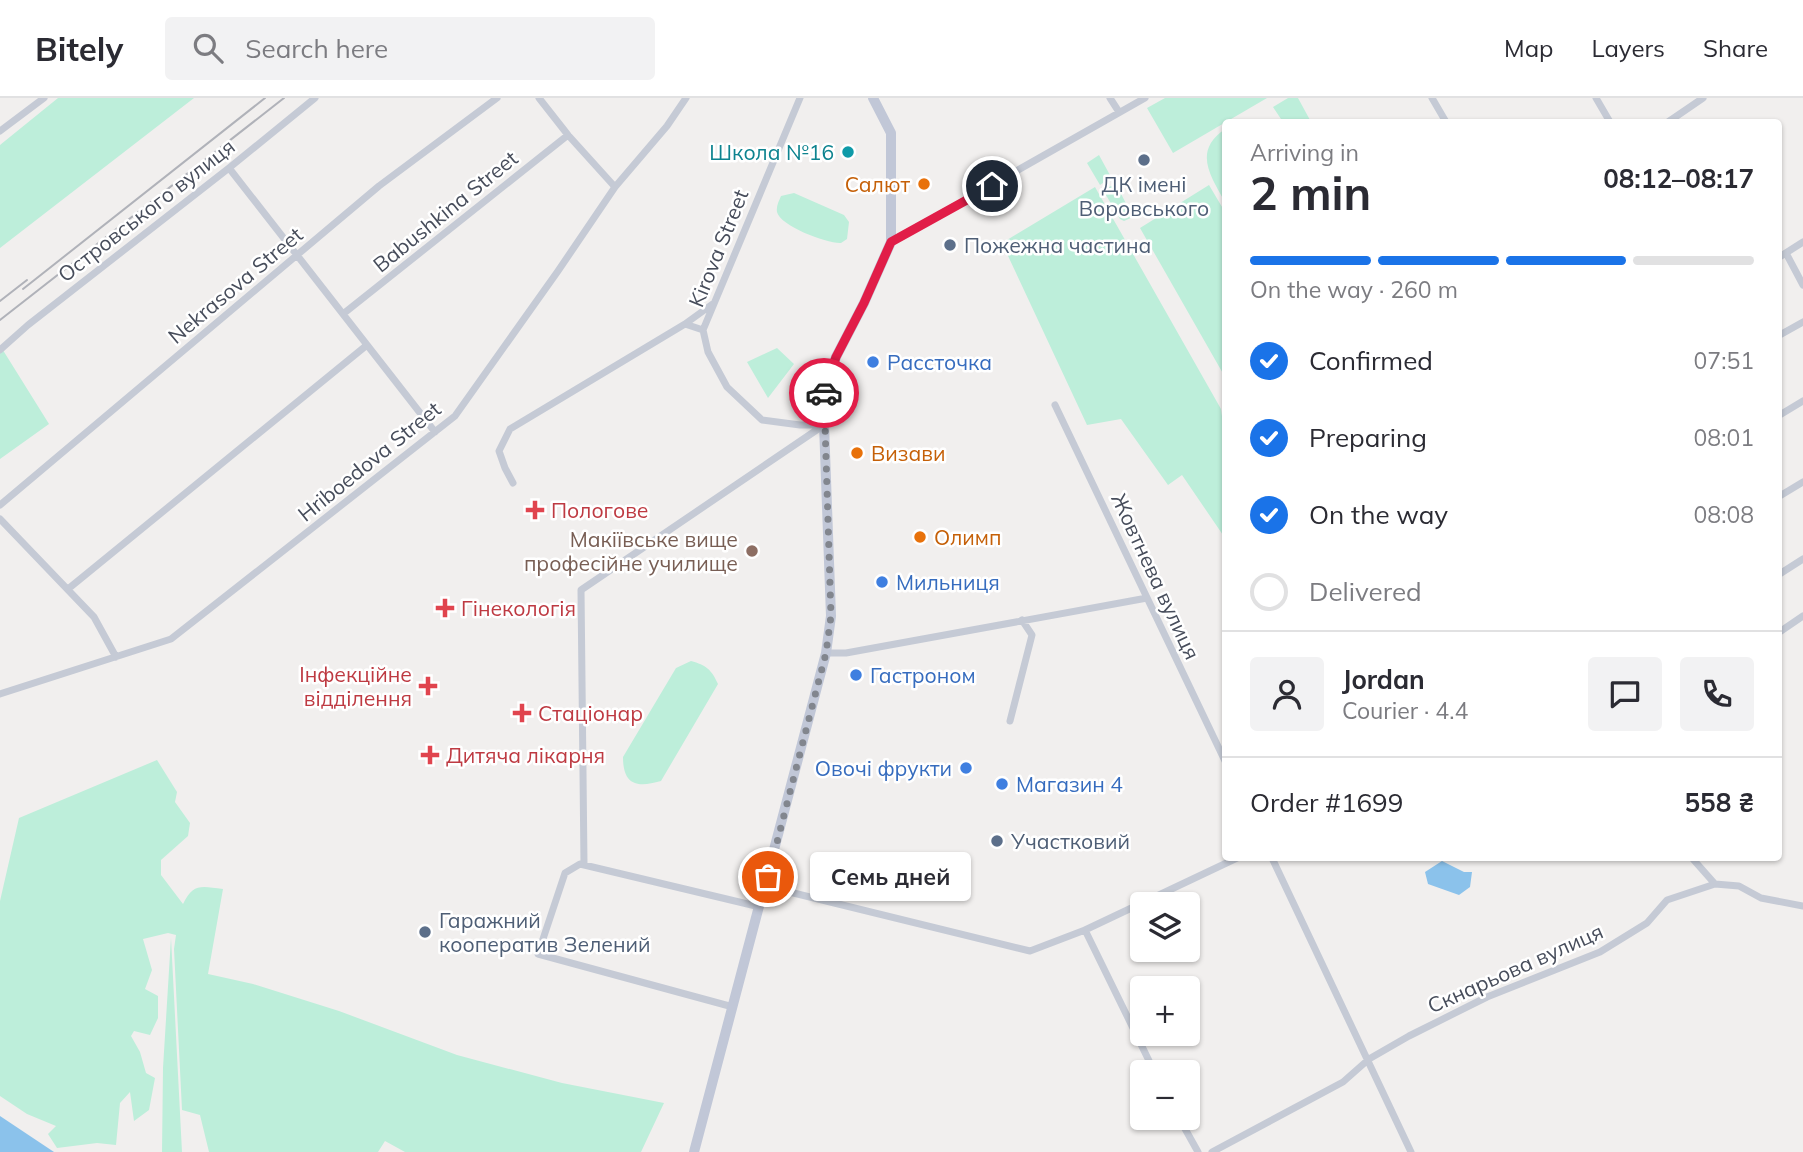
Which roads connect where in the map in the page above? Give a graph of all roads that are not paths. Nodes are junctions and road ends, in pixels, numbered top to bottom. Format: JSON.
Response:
{"nodes":[{"id":1,"x":44,"y":98,"type":"edge"},
{"id":2,"x":315,"y":98,"type":"edge"},
{"id":3,"x":497,"y":98,"type":"edge"},
{"id":4,"x":539,"y":98,"type":"edge"},
{"id":5,"x":686,"y":98,"type":"edge"},
{"id":6,"x":800,"y":98,"type":"edge"},
{"id":7,"x":873,"y":98,"type":"edge"},
{"id":8,"x":1110,"y":98,"type":"edge"},
{"id":9,"x":1145,"y":98,"type":"edge"},
{"id":10,"x":1432,"y":98,"type":"edge"},
{"id":11,"x":1596,"y":98,"type":"edge"},
{"id":12,"x":1703,"y":98,"type":"edge"},
{"id":13,"x":1119,"y":113,"type":"junction"},
{"id":14,"x":1444,"y":119,"type":"edge"},
{"id":15,"x":1608,"y":119,"type":"edge"},
{"id":16,"x":1672,"y":119,"type":"edge"},
{"id":17,"x":0,"y":131,"type":"edge"},
{"id":18,"x":568,"y":135,"type":"junction"},
{"id":19,"x":229,"y":168,"type":"junction"},
{"id":20,"x":615,"y":187,"type":"junction"},
{"id":21,"x":891,"y":242,"type":"junction"},
{"id":22,"x":1803,"y":242,"type":"edge"},
{"id":23,"x":1786,"y":253,"type":"junction"},
{"id":24,"x":296,"y":256,"type":"junction"},
{"id":25,"x":1782,"y":256,"type":"edge"},
{"id":26,"x":1803,"y":285,"type":"edge"},
{"id":27,"x":714,"y":303,"type":"junction"},
{"id":28,"x":343,"y":314,"type":"junction"},
{"id":29,"x":1803,"y":322,"type":"edge"},
{"id":30,"x":685,"y":324,"type":"junction"},
{"id":31,"x":703,"y":330,"type":"junction"},
{"id":32,"x":1782,"y":334,"type":"edge"},
{"id":33,"x":367,"y":345,"type":"junction"},
{"id":34,"x":0,"y":350,"type":"edge"},
{"id":35,"x":1803,"y":401,"type":"edge"},
{"id":36,"x":1055,"y":405,"type":"dead end"},
{"id":37,"x":1782,"y":414,"type":"edge"},
{"id":38,"x":824,"y":425,"type":"junction"},
{"id":39,"x":435,"y":432,"type":"junction"},
{"id":40,"x":1803,"y":482,"type":"edge"},
{"id":41,"x":513,"y":483,"type":"dead end"},
{"id":42,"x":1782,"y":495,"type":"edge"},
{"id":43,"x":0,"y":505,"type":"edge"},
{"id":44,"x":0,"y":519,"type":"edge"},
{"id":45,"x":1803,"y":559,"type":"edge"},
{"id":46,"x":1782,"y":572,"type":"edge"},
{"id":47,"x":68,"y":589,"type":"junction"},
{"id":48,"x":1147,"y":598,"type":"junction"},
{"id":49,"x":1803,"y":616,"type":"edge"},
{"id":50,"x":1023,"y":620,"type":"junction"},
{"id":51,"x":1782,"y":630,"type":"edge"},
{"id":52,"x":826,"y":653,"type":"junction"},
{"id":53,"x":116,"y":657,"type":"junction"},
{"id":54,"x":0,"y":694,"type":"edge"},
{"id":55,"x":1010,"y":721,"type":"dead end"},
{"id":56,"x":1222,"y":755,"type":"edge"},
{"id":57,"x":1231,"y":861,"type":"edge"},
{"id":58,"x":1273,"y":861,"type":"edge"},
{"id":59,"x":1695,"y":861,"type":"edge"},
{"id":60,"x":584,"y":864,"type":"junction"},
{"id":61,"x":1715,"y":884,"type":"junction"},
{"id":62,"x":765,"y":886,"type":"junction"},
{"id":63,"x":1803,"y":906,"type":"edge"},
{"id":64,"x":760,"y":907,"type":"junction"},
{"id":65,"x":1085,"y":930,"type":"junction"},
{"id":66,"x":733,"y":1007,"type":"junction"},
{"id":67,"x":1369,"y":1059,"type":"junction"},
{"id":68,"x":1149,"y":1060,"type":"edge"},
{"id":69,"x":1186,"y":1130,"type":"edge"},
{"id":70,"x":694,"y":1152,"type":"edge"},
{"id":71,"x":1198,"y":1152,"type":"edge"},
{"id":72,"x":1212,"y":1152,"type":"edge"},
{"id":73,"x":1410,"y":1152,"type":"edge"}],
"edges":[{"from":1,"to":17,"type":"street"},
{"from":2,"to":19,"type":"street","name":"Островського вулиця"},
{"from":3,"to":24,"type":"street","name":"Nekrasova Street"},
{"from":4,"to":18,"type":"street"},
{"from":5,"to":20,"type":"street","name":"Hriboedova Street"},
{"from":6,"to":27,"type":"street","name":"Kirova Street"},
{"from":7,"to":21,"type":"street"},
{"from":8,"to":13,"type":"street"},
{"from":9,"to":13,"type":"street"},
{"from":10,"to":14,"type":"street"},
{"from":11,"to":15,"type":"street"},
{"from":12,"to":16,"type":"street"},
{"from":13,"to":21,"type":"street"},
{"from":18,"to":20,"type":"street"},
{"from":18,"to":28,"type":"street","name":"Babushkina Street"},
{"from":19,"to":24,"type":"street"},
{"from":19,"to":34,"type":"street","name":"Островського вулиця"},
{"from":20,"to":39,"type":"street","name":"Hriboedova Street"},
{"from":21,"to":38,"type":"street"},
{"from":22,"to":23,"type":"street"},
{"from":23,"to":25,"type":"street"},
{"from":23,"to":26,"type":"street"},
{"from":24,"to":28,"type":"street"},
{"from":24,"to":43,"type":"street","name":"Nekrasova Street"},
{"from":27,"to":30,"type":"street"},
{"from":27,"to":31,"type":"street","name":"Kirova Street"},
{"from":28,"to":33,"type":"street"},
{"from":29,"to":32,"type":"street"},
{"from":30,"to":31,"type":"street"},
{"from":30,"to":41,"type":"street"},
{"from":31,"to":38,"type":"street","name":"Kirova Street"},
{"from":33,"to":39,"type":"street"},
{"from":33,"to":47,"type":"street"},
{"from":35,"to":37,"type":"street"},
{"from":36,"to":48,"type":"street","name":"Жовтнева вулиця"},
{"from":38,"to":52,"type":"street"},
{"from":38,"to":60,"type":"street"},
{"from":39,"to":53,"type":"street","name":"Hriboedova Street"},
{"from":40,"to":42,"type":"street"},
{"from":44,"to":47,"type":"street"},
{"from":45,"to":46,"type":"street"},
{"from":47,"to":53,"type":"street"},
{"from":48,"to":50,"type":"street"},
{"from":48,"to":56,"type":"street","name":"Жовтнева вулиця"},
{"from":49,"to":51,"type":"street"},
{"from":50,"to":52,"type":"street"},
{"from":50,"to":55,"type":"street"},
{"from":52,"to":62,"type":"street"},
{"from":53,"to":54,"type":"street","name":"Hriboedova Street"},
{"from":57,"to":65,"type":"street"},
{"from":58,"to":67,"type":"street"},
{"from":59,"to":61,"type":"street"},
{"from":60,"to":64,"type":"street"},
{"from":60,"to":66,"type":"street"},
{"from":61,"to":63,"type":"street"},
{"from":61,"to":67,"type":"street","name":"Скнарьова вулиця"},
{"from":62,"to":64,"type":"street"},
{"from":62,"to":65,"type":"street"},
{"from":64,"to":66,"type":"street"},
{"from":65,"to":68,"type":"street"},
{"from":66,"to":70,"type":"street"},
{"from":67,"to":72,"type":"street","name":"Скнарьова вулиця"},
{"from":67,"to":73,"type":"street"},
{"from":69,"to":71,"type":"street"}]}
